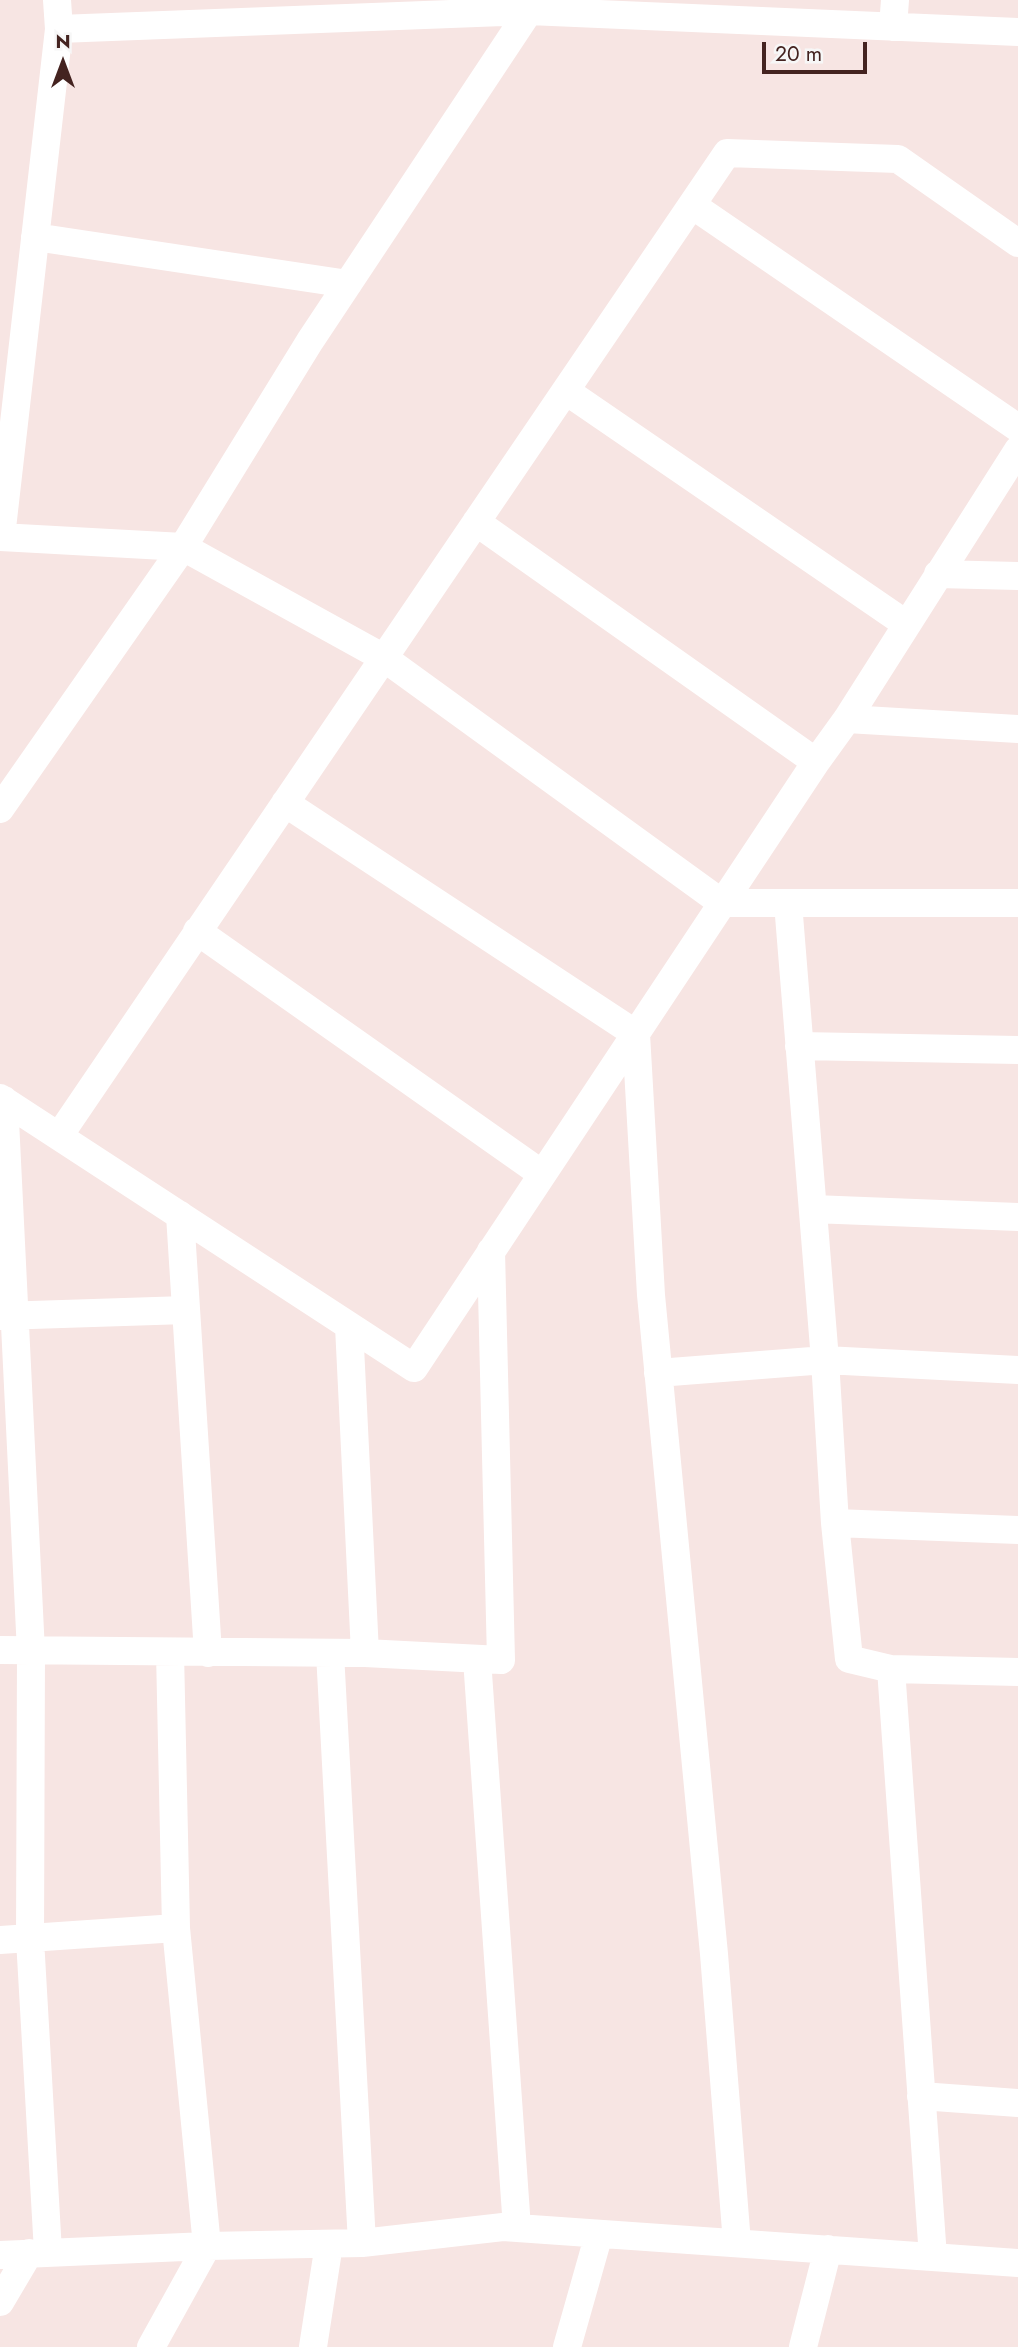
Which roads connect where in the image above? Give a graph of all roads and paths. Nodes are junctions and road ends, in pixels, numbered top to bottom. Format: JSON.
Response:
{"nodes":[{"id":1,"x":57,"y":0,"type":"edge"},
{"id":2,"x":531,"y":5,"type":"edge"},
{"id":3,"x":894,"y":13,"type":"edge"},
{"id":4,"x":58,"y":29,"type":"junction"},
{"id":5,"x":1018,"y":32,"type":"edge"},
{"id":6,"x":692,"y":205,"type":"junction"},
{"id":7,"x":35,"y":237,"type":"junction"},
{"id":8,"x":1018,"y":243,"type":"edge"},
{"id":9,"x":348,"y":284,"type":"junction"},
{"id":10,"x":566,"y":391,"type":"junction"},
{"id":11,"x":1018,"y":428,"type":"edge"},
{"id":12,"x":1018,"y":450,"type":"edge"},
{"id":13,"x":476,"y":522,"type":"junction"},
{"id":14,"x":1,"y":537,"type":"edge"},
{"id":15,"x":183,"y":547,"type":"junction"},
{"id":16,"x":938,"y":574,"type":"junction"},
{"id":17,"x":1018,"y":576,"type":"edge"},
{"id":18,"x":906,"y":624,"type":"junction"},
{"id":19,"x":384,"y":657,"type":"junction"},
{"id":20,"x":846,"y":719,"type":"junction"},
{"id":21,"x":1018,"y":729,"type":"edge"},
{"id":22,"x":816,"y":762,"type":"junction"},
{"id":23,"x":3,"y":800,"type":"edge"},
{"id":24,"x":285,"y":803,"type":"junction"},
{"id":25,"x":722,"y":902,"type":"junction"},
{"id":26,"x":788,"y":902,"type":"junction"},
{"id":27,"x":1018,"y":902,"type":"edge"},
{"id":28,"x":197,"y":931,"type":"junction"},
{"id":29,"x":636,"y":1034,"type":"junction"},
{"id":30,"x":799,"y":1046,"type":"junction"},
{"id":31,"x":1018,"y":1051,"type":"edge"},
{"id":32,"x":2,"y":1099,"type":"edge"},
{"id":33,"x":58,"y":1136,"type":"junction"},
{"id":34,"x":542,"y":1174,"type":"junction"},
{"id":35,"x":813,"y":1209,"type":"junction"},
{"id":36,"x":180,"y":1215,"type":"junction"},
{"id":37,"x":1018,"y":1217,"type":"edge"},
{"id":38,"x":491,"y":1251,"type":"junction"},
{"id":39,"x":186,"y":1310,"type":"junction"},
{"id":40,"x":7,"y":1316,"type":"edge"},
{"id":41,"x":349,"y":1326,"type":"junction"},
{"id":42,"x":825,"y":1360,"type":"junction"},
{"id":43,"x":1018,"y":1370,"type":"edge"},
{"id":44,"x":658,"y":1373,"type":"junction"},
{"id":45,"x":835,"y":1523,"type":"junction"},
{"id":46,"x":1018,"y":1530,"type":"edge"},
{"id":47,"x":0,"y":1650,"type":"edge"},
{"id":48,"x":31,"y":1652,"type":"junction"},
{"id":49,"x":170,"y":1652,"type":"junction"},
{"id":50,"x":208,"y":1653,"type":"junction"},
{"id":51,"x":330,"y":1653,"type":"junction"},
{"id":52,"x":365,"y":1653,"type":"junction"},
{"id":53,"x":478,"y":1659,"type":"junction"},
{"id":54,"x":891,"y":1669,"type":"junction"},
{"id":55,"x":1018,"y":1672,"type":"edge"},
{"id":56,"x":176,"y":1928,"type":"junction"},
{"id":57,"x":30,"y":1939,"type":"junction"},
{"id":58,"x":0,"y":1940,"type":"edge"},
{"id":59,"x":921,"y":2096,"type":"junction"},
{"id":60,"x":1018,"y":2103,"type":"edge"},
{"id":61,"x":517,"y":2228,"type":"junction"},
{"id":62,"x":599,"y":2234,"type":"junction"},
{"id":63,"x":362,"y":2243,"type":"junction"},
{"id":64,"x":737,"y":2243,"type":"junction"},
{"id":65,"x":329,"y":2244,"type":"junction"},
{"id":66,"x":207,"y":2246,"type":"junction"},
{"id":67,"x":828,"y":2249,"type":"junction"},
{"id":68,"x":38,"y":2253,"type":"junction"},
{"id":69,"x":0,"y":2255,"type":"edge"},
{"id":70,"x":933,"y":2257,"type":"junction"},
{"id":71,"x":1018,"y":2263,"type":"edge"},
{"id":72,"x":0,"y":2301,"type":"edge"},
{"id":73,"x":151,"y":2347,"type":"edge"},
{"id":74,"x":313,"y":2347,"type":"edge"},
{"id":75,"x":567,"y":2347,"type":"edge"},
{"id":76,"x":803,"y":2347,"type":"edge"}],
"edges":[{"from":1,"to":4,"type":"street"},
{"from":2,"to":3,"type":"street"},
{"from":2,"to":4,"type":"street"},
{"from":2,"to":9,"type":"street"},
{"from":3,"to":5,"type":"street"},
{"from":4,"to":7,"type":"street"},
{"from":6,"to":8,"type":"street"},
{"from":6,"to":10,"type":"street"},
{"from":6,"to":11,"type":"street"},
{"from":7,"to":9,"type":"street"},
{"from":7,"to":14,"type":"street"},
{"from":9,"to":15,"type":"street"},
{"from":10,"to":13,"type":"street"},
{"from":10,"to":18,"type":"street"},
{"from":12,"to":16,"type":"street"},
{"from":13,"to":19,"type":"street"},
{"from":13,"to":22,"type":"street"},
{"from":14,"to":15,"type":"street"},
{"from":15,"to":19,"type":"street"},
{"from":15,"to":23,"type":"street"},
{"from":16,"to":17,"type":"street"},
{"from":16,"to":18,"type":"street"},
{"from":18,"to":20,"type":"street"},
{"from":19,"to":24,"type":"street"},
{"from":19,"to":25,"type":"street"},
{"from":20,"to":21,"type":"street"},
{"from":20,"to":22,"type":"street"},
{"from":22,"to":25,"type":"street"},
{"from":24,"to":28,"type":"street"},
{"from":24,"to":29,"type":"street"},
{"from":25,"to":26,"type":"street"},
{"from":25,"to":29,"type":"street"},
{"from":26,"to":27,"type":"street"},
{"from":26,"to":30,"type":"street"},
{"from":28,"to":33,"type":"street"},
{"from":28,"to":34,"type":"street"},
{"from":29,"to":34,"type":"street"},
{"from":29,"to":44,"type":"street"},
{"from":30,"to":31,"type":"street"},
{"from":30,"to":35,"type":"street"},
{"from":32,"to":33,"type":"street"},
{"from":32,"to":40,"type":"street"},
{"from":33,"to":36,"type":"street"},
{"from":34,"to":38,"type":"street"},
{"from":35,"to":37,"type":"street"},
{"from":35,"to":42,"type":"street"},
{"from":36,"to":39,"type":"street"},
{"from":36,"to":41,"type":"street"},
{"from":38,"to":41,"type":"street"},
{"from":38,"to":53,"type":"street"},
{"from":39,"to":40,"type":"street"},
{"from":39,"to":50,"type":"street"},
{"from":40,"to":48,"type":"street"},
{"from":41,"to":52,"type":"street"},
{"from":42,"to":43,"type":"street"},
{"from":42,"to":44,"type":"street"},
{"from":42,"to":45,"type":"street"},
{"from":44,"to":64,"type":"street"},
{"from":45,"to":46,"type":"street"},
{"from":45,"to":54,"type":"street"},
{"from":47,"to":48,"type":"street"},
{"from":48,"to":49,"type":"street"},
{"from":48,"to":57,"type":"street"},
{"from":49,"to":50,"type":"street"},
{"from":49,"to":56,"type":"street"},
{"from":50,"to":51,"type":"street"},
{"from":51,"to":52,"type":"street"},
{"from":51,"to":63,"type":"street"},
{"from":52,"to":53,"type":"street"},
{"from":53,"to":61,"type":"street"},
{"from":54,"to":55,"type":"street"},
{"from":54,"to":59,"type":"street"},
{"from":56,"to":57,"type":"street"},
{"from":56,"to":66,"type":"street"},
{"from":57,"to":58,"type":"street"},
{"from":57,"to":68,"type":"street"},
{"from":59,"to":60,"type":"street"},
{"from":59,"to":70,"type":"street"},
{"from":61,"to":62,"type":"street"},
{"from":61,"to":63,"type":"street"},
{"from":62,"to":64,"type":"street"},
{"from":62,"to":75,"type":"street"},
{"from":63,"to":65,"type":"street"},
{"from":64,"to":67,"type":"street"},
{"from":65,"to":66,"type":"street"},
{"from":65,"to":74,"type":"street"},
{"from":66,"to":68,"type":"street"},
{"from":66,"to":73,"type":"street"},
{"from":67,"to":70,"type":"street"},
{"from":67,"to":76,"type":"street"},
{"from":68,"to":69,"type":"street"},
{"from":68,"to":72,"type":"street"},
{"from":70,"to":71,"type":"street"}]}
